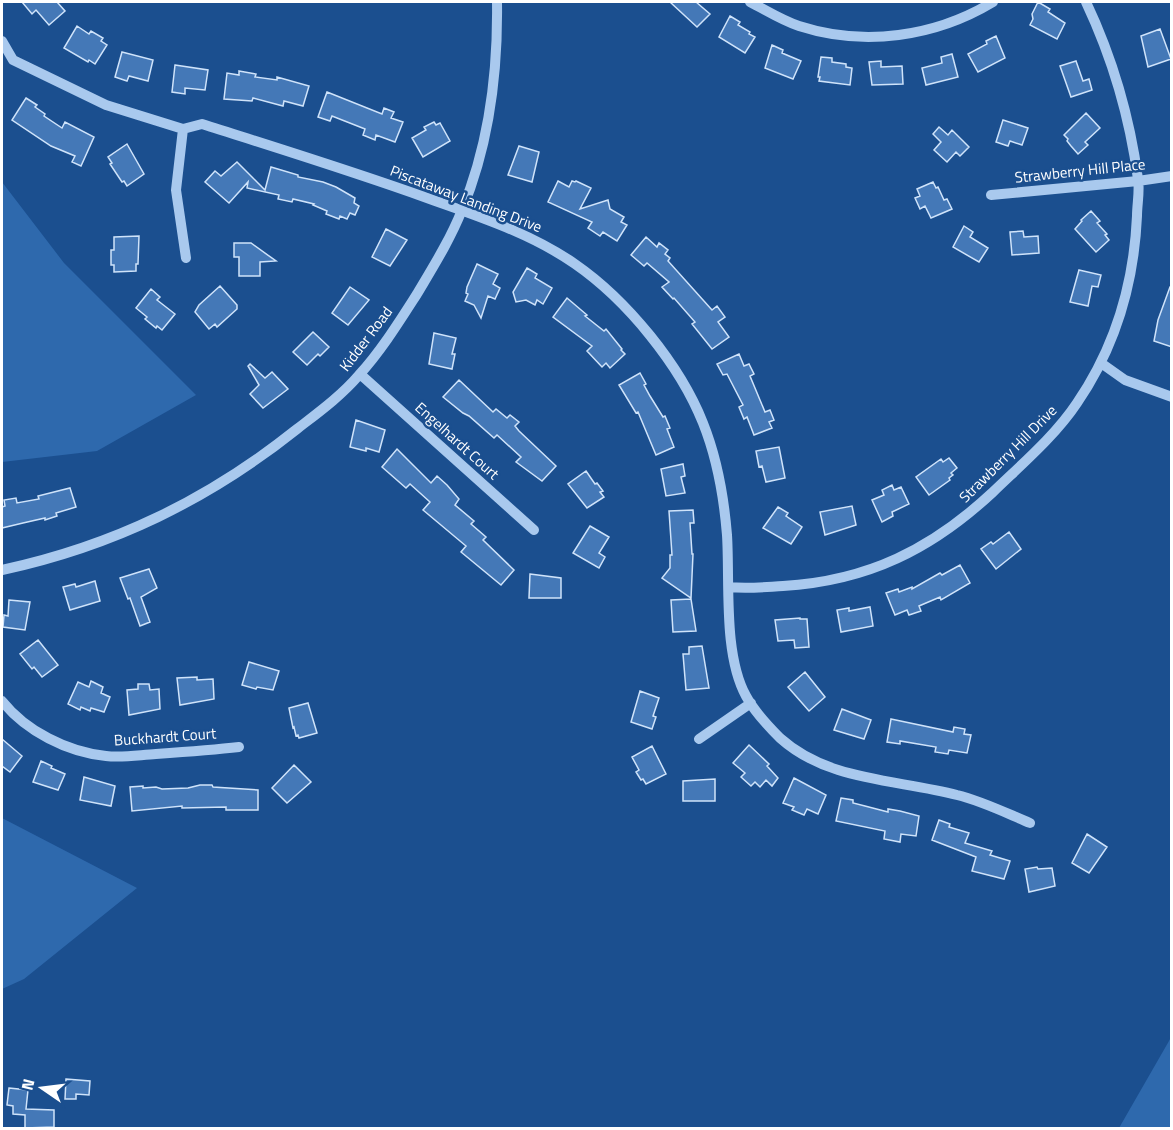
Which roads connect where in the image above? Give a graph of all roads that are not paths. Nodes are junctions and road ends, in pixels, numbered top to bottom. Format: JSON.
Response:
{"nodes":[{"id":1,"x":497,"y":2,"type":"edge"},
{"id":2,"x":750,"y":2,"type":"edge"},
{"id":3,"x":993,"y":2,"type":"edge"},
{"id":4,"x":1086,"y":2,"type":"edge"},
{"id":5,"x":2,"y":41,"type":"edge"},
{"id":6,"x":183,"y":129,"type":"junction"},
{"id":7,"x":1172,"y":176,"type":"edge"},
{"id":8,"x":1138,"y":181,"type":"junction"},
{"id":9,"x":991,"y":195,"type":"dead end"},
{"id":10,"x":462,"y":210,"type":"junction"},
{"id":11,"x":186,"y":258,"type":"dead end"},
{"id":12,"x":1101,"y":363,"type":"junction"},
{"id":13,"x":360,"y":374,"type":"junction"},
{"id":14,"x":1172,"y":397,"type":"edge"},
{"id":15,"x":534,"y":530,"type":"dead end"},
{"id":16,"x":2,"y":570,"type":"edge"},
{"id":17,"x":729,"y":587,"type":"junction"},
{"id":18,"x":2,"y":701,"type":"edge"},
{"id":19,"x":750,"y":703,"type":"junction"},
{"id":20,"x":699,"y":739,"type":"dead end"},
{"id":21,"x":239,"y":747,"type":"dead end"},
{"id":22,"x":1030,"y":823,"type":"dead end"}],
"edges":[{"from":1,"to":10,"type":"street","name":"Kidder Road"},
{"from":2,"to":3,"type":"street"},
{"from":4,"to":8,"type":"street","name":"Strawberry Hill Drive"},
{"from":5,"to":6,"type":"street","name":"Piscataway Landing Drive"},
{"from":6,"to":10,"type":"street","name":"Piscataway Landing Drive"},
{"from":6,"to":11,"type":"street"},
{"from":7,"to":8,"type":"street","name":"Strawberry Hill Place"},
{"from":8,"to":9,"type":"street","name":"Strawberry Hill Place"},
{"from":8,"to":12,"type":"street","name":"Strawberry Hill Drive"},
{"from":10,"to":13,"type":"street","name":"Kidder Road"},
{"from":10,"to":17,"type":"street","name":"Piscataway Landing Drive"},
{"from":12,"to":14,"type":"street"},
{"from":12,"to":17,"type":"street","name":"Strawberry Hill Drive"},
{"from":13,"to":15,"type":"street","name":"Engelhardt Court"},
{"from":13,"to":16,"type":"street","name":"Kidder Road"},
{"from":17,"to":19,"type":"street","name":"Piscataway Landing Drive"},
{"from":18,"to":21,"type":"street","name":"Buckhardt Court"},
{"from":19,"to":20,"type":"street"},
{"from":19,"to":22,"type":"street","name":"Piscataway Landing Drive"}]}
